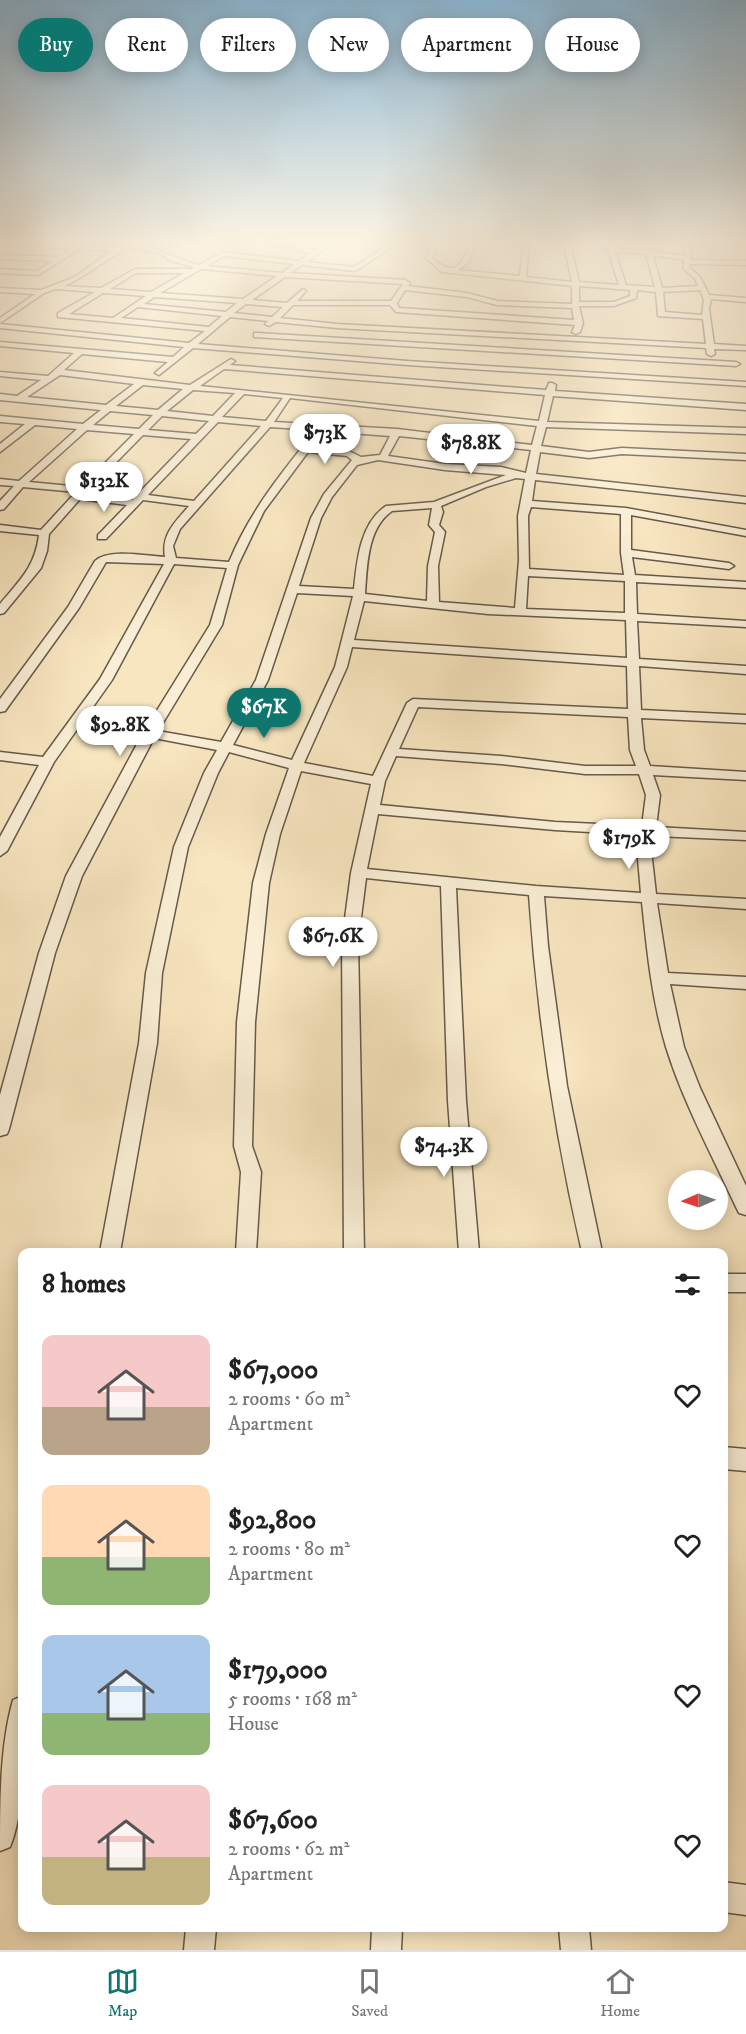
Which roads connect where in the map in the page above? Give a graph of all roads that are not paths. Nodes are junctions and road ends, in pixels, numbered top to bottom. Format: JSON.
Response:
{"nodes":[{"id":1,"x":87,"y":335,"type":"edge"},
{"id":2,"x":205,"y":335,"type":"edge"},
{"id":3,"x":257,"y":335,"type":"joint"},
{"id":4,"x":524,"y":335,"type":"edge"},
{"id":5,"x":574,"y":335,"type":"edge"},
{"id":6,"x":628,"y":335,"type":"edge"},
{"id":7,"x":665,"y":335,"type":"edge"},
{"id":8,"x":709,"y":335,"type":"edge"},
{"id":9,"x":319,"y":339,"type":"junction"},
{"id":10,"x":572,"y":339,"type":"junction"},
{"id":11,"x":0,"y":344,"type":"edge"},
{"id":12,"x":711,"y":345,"type":"junction"},
{"id":13,"x":193,"y":346,"type":"junction"},
{"id":14,"x":746,"y":348,"type":"edge"},
{"id":15,"x":244,"y":350,"type":"junction"},
{"id":16,"x":80,"y":351,"type":"junction"},
{"id":17,"x":565,"y":352,"type":"junction"},
{"id":18,"x":301,"y":354,"type":"junction"},
{"id":19,"x":176,"y":360,"type":"junction"},
{"id":20,"x":711,"y":362,"type":"junction"},
{"id":21,"x":736,"y":364,"type":"dead end"},
{"id":22,"x":223,"y":367,"type":"junction"},
{"id":23,"x":555,"y":371,"type":"junction"},
{"id":24,"x":58,"y":372,"type":"junction"},
{"id":25,"x":159,"y":373,"type":"dead end"},
{"id":26,"x":0,"y":374,"type":"edge"},
{"id":27,"x":610,"y":374,"type":"junction"},
{"id":28,"x":48,"y":378,"type":"junction"},
{"id":29,"x":710,"y":381,"type":"junction"},
{"id":30,"x":141,"y":382,"type":"junction"},
{"id":31,"x":746,"y":384,"type":"edge"},
{"id":32,"x":188,"y":388,"type":"junction"},
{"id":33,"x":130,"y":390,"type":"junction"},
{"id":34,"x":242,"y":392,"type":"junction"},
{"id":35,"x":550,"y":393,"type":"junction"},
{"id":36,"x":178,"y":396,"type":"junction"},
{"id":37,"x":288,"y":396,"type":"junction"},
{"id":38,"x":603,"y":396,"type":"junction"},
{"id":39,"x":0,"y":397,"type":"edge"},
{"id":40,"x":20,"y":399,"type":"junction"},
{"id":41,"x":746,"y":406,"type":"edge"},
{"id":42,"x":107,"y":408,"type":"junction"},
{"id":43,"x":161,"y":413,"type":"junction"},
{"id":44,"x":217,"y":418,"type":"junction"},
{"id":45,"x":603,"y":418,"type":"junction"},
{"id":46,"x":0,"y":419,"type":"edge"},
{"id":47,"x":33,"y":422,"type":"junction"},
{"id":48,"x":268,"y":424,"type":"junction"},
{"id":49,"x":543,"y":424,"type":"junction"},
{"id":50,"x":83,"y":428,"type":"junction"},
{"id":51,"x":323,"y":428,"type":"junction"},
{"id":52,"x":746,"y":431,"type":"edge"},
{"id":53,"x":142,"y":432,"type":"junction"},
{"id":54,"x":397,"y":432,"type":"junction"},
{"id":55,"x":197,"y":437,"type":"junction"},
{"id":56,"x":536,"y":447,"type":"junction"},
{"id":57,"x":0,"y":449,"type":"edge"},
{"id":58,"x":306,"y":449,"type":"junction"},
{"id":59,"x":746,"y":457,"type":"edge"},
{"id":60,"x":380,"y":458,"type":"junction"},
{"id":61,"x":359,"y":460,"type":"junction"},
{"id":62,"x":515,"y":475,"type":"junction"},
{"id":63,"x":531,"y":475,"type":"junction"},
{"id":64,"x":0,"y":482,"type":"edge"},
{"id":65,"x":21,"y":484,"type":"junction"},
{"id":66,"x":80,"y":493,"type":"junction"},
{"id":67,"x":137,"y":500,"type":"junction"},
{"id":68,"x":746,"y":500,"type":"edge"},
{"id":69,"x":196,"y":504,"type":"junction"},
{"id":70,"x":527,"y":504,"type":"junction"},
{"id":71,"x":436,"y":505,"type":"junction"},
{"id":72,"x":0,"y":507,"type":"edge"},
{"id":73,"x":626,"y":516,"type":"junction"},
{"id":74,"x":0,"y":528,"type":"edge"},
{"id":75,"x":44,"y":533,"type":"junction"},
{"id":76,"x":746,"y":533,"type":"edge"},
{"id":77,"x":102,"y":537,"type":"dead end"},
{"id":78,"x":626,"y":553,"type":"junction"},
{"id":79,"x":171,"y":560,"type":"junction"},
{"id":80,"x":233,"y":566,"type":"junction"},
{"id":81,"x":729,"y":566,"type":"dead end"},
{"id":82,"x":522,"y":572,"type":"junction"},
{"id":83,"x":630,"y":578,"type":"junction"},
{"id":84,"x":746,"y":585,"type":"edge"},
{"id":85,"x":291,"y":590,"type":"junction"},
{"id":86,"x":359,"y":595,"type":"junction"},
{"id":87,"x":433,"y":606,"type":"junction"},
{"id":88,"x":0,"y":610,"type":"edge"},
{"id":89,"x":520,"y":611,"type":"junction"},
{"id":90,"x":631,"y":617,"type":"junction"},
{"id":91,"x":746,"y":624,"type":"edge"},
{"id":92,"x":348,"y":643,"type":"junction"},
{"id":93,"x":633,"y":663,"type":"junction"},
{"id":94,"x":746,"y":669,"type":"edge"},
{"id":95,"x":0,"y":708,"type":"edge"},
{"id":96,"x":635,"y":713,"type":"junction"},
{"id":97,"x":746,"y":719,"type":"edge"},
{"id":98,"x":150,"y":733,"type":"junction"},
{"id":99,"x":224,"y":747,"type":"junction"},
{"id":100,"x":391,"y":752,"type":"junction"},
{"id":101,"x":0,"y":756,"type":"edge"},
{"id":102,"x":47,"y":762,"type":"junction"},
{"id":103,"x":296,"y":766,"type":"junction"},
{"id":104,"x":645,"y":770,"type":"junction"},
{"id":105,"x":746,"y":776,"type":"edge"},
{"id":106,"x":378,"y":780,"type":"junction"},
{"id":107,"x":374,"y":809,"type":"junction"},
{"id":108,"x":648,"y":832,"type":"junction"},
{"id":109,"x":746,"y":836,"type":"edge"},
{"id":110,"x":0,"y":851,"type":"edge"},
{"id":111,"x":359,"y":873,"type":"junction"},
{"id":112,"x":448,"y":882,"type":"junction"},
{"id":113,"x":536,"y":891,"type":"junction"},
{"id":114,"x":649,"y":898,"type":"junction"},
{"id":115,"x":746,"y":904,"type":"edge"},
{"id":116,"x":659,"y":978,"type":"junction"},
{"id":117,"x":746,"y":983,"type":"edge"},
{"id":118,"x":0,"y":1129,"type":"edge"},
{"id":119,"x":746,"y":1207,"type":"edge"},
{"id":120,"x":111,"y":1248,"type":"edge"},
{"id":121,"x":246,"y":1248,"type":"edge"},
{"id":122,"x":354,"y":1248,"type":"edge"},
{"id":123,"x":469,"y":1248,"type":"edge"},
{"id":124,"x":591,"y":1248,"type":"edge"},
{"id":125,"x":728,"y":1283,"type":"edge"},
{"id":126,"x":746,"y":1283,"type":"edge"},
{"id":127,"x":728,"y":1458,"type":"edge"},
{"id":128,"x":746,"y":1460,"type":"edge"},
{"id":129,"x":18,"y":1732,"type":"edge"},
{"id":130,"x":0,"y":1837,"type":"edge"},
{"id":131,"x":728,"y":1898,"type":"edge"},
{"id":132,"x":746,"y":1900,"type":"edge"},
{"id":133,"x":201,"y":1932,"type":"edge"},
{"id":134,"x":387,"y":1932,"type":"edge"},
{"id":135,"x":574,"y":1932,"type":"edge"},
{"id":136,"x":199,"y":1950,"type":"edge"},
{"id":137,"x":386,"y":1950,"type":"edge"},
{"id":138,"x":576,"y":1950,"type":"edge"}],
"edges":[{"from":1,"to":13,"type":"street"},
{"from":2,"to":13,"type":"street"},
{"from":3,"to":9,"type":"street"},
{"from":3,"to":15,"type":"street"},
{"from":4,"to":10,"type":"street"},
{"from":5,"to":10,"type":"street"},
{"from":6,"to":10,"type":"street"},
{"from":7,"to":12,"type":"street"},
{"from":8,"to":12,"type":"street"},
{"from":9,"to":17,"type":"street"},
{"from":9,"to":18,"type":"street"},
{"from":10,"to":17,"type":"street"},
{"from":11,"to":16,"type":"street"},
{"from":12,"to":14,"type":"street"},
{"from":12,"to":20,"type":"street"},
{"from":13,"to":15,"type":"street"},
{"from":13,"to":19,"type":"street"},
{"from":15,"to":18,"type":"street"},
{"from":15,"to":22,"type":"street"},
{"from":16,"to":19,"type":"street"},
{"from":16,"to":24,"type":"street"},
{"from":17,"to":20,"type":"street"},
{"from":17,"to":23,"type":"street"},
{"from":18,"to":23,"type":"street"},
{"from":19,"to":25,"type":"street"},
{"from":20,"to":21,"type":"street"},
{"from":20,"to":29,"type":"street"},
{"from":22,"to":32,"type":"street"},
{"from":22,"to":35,"type":"street"},
{"from":23,"to":27,"type":"street"},
{"from":23,"to":35,"type":"street"},
{"from":24,"to":28,"type":"street"},
{"from":24,"to":30,"type":"street"},
{"from":26,"to":28,"type":"street"},
{"from":27,"to":29,"type":"street"},
{"from":27,"to":38,"type":"street"},
{"from":28,"to":40,"type":"street"},
{"from":29,"to":31,"type":"street"},
{"from":30,"to":32,"type":"street"},
{"from":30,"to":33,"type":"street"},
{"from":32,"to":34,"type":"street"},
{"from":32,"to":36,"type":"street"},
{"from":33,"to":36,"type":"street"},
{"from":33,"to":42,"type":"street"},
{"from":34,"to":37,"type":"street"},
{"from":34,"to":44,"type":"street"},
{"from":35,"to":38,"type":"street"},
{"from":35,"to":49,"type":"street"},
{"from":36,"to":43,"type":"street"},
{"from":37,"to":48,"type":"street"},
{"from":37,"to":49,"type":"street"},
{"from":38,"to":41,"type":"street"},
{"from":38,"to":45,"type":"street"},
{"from":39,"to":40,"type":"street"},
{"from":40,"to":42,"type":"street"},
{"from":42,"to":43,"type":"street"},
{"from":42,"to":50,"type":"street"},
{"from":43,"to":44,"type":"street"},
{"from":43,"to":53,"type":"street"},
{"from":44,"to":48,"type":"street"},
{"from":44,"to":55,"type":"street"},
{"from":45,"to":49,"type":"street"},
{"from":45,"to":52,"type":"street"},
{"from":46,"to":47,"type":"street"},
{"from":47,"to":50,"type":"street"},
{"from":47,"to":57,"type":"street"},
{"from":48,"to":51,"type":"street"},
{"from":48,"to":69,"type":"street"},
{"from":49,"to":56,"type":"street"},
{"from":50,"to":53,"type":"street"},
{"from":50,"to":65,"type":"street"},
{"from":51,"to":54,"type":"street"},
{"from":51,"to":58,"type":"street"},
{"from":53,"to":55,"type":"street"},
{"from":53,"to":66,"type":"street"},
{"from":54,"to":56,"type":"street"},
{"from":54,"to":60,"type":"street"},
{"from":55,"to":67,"type":"street"},
{"from":56,"to":59,"type":"street"},
{"from":56,"to":63,"type":"street"},
{"from":58,"to":61,"type":"street"},
{"from":58,"to":80,"type":"street"},
{"from":60,"to":61,"type":"street"},
{"from":60,"to":62,"type":"street"},
{"from":61,"to":85,"type":"street"},
{"from":62,"to":63,"type":"street"},
{"from":62,"to":71,"type":"street"},
{"from":63,"to":68,"type":"street"},
{"from":63,"to":70,"type":"street"},
{"from":64,"to":65,"type":"street"},
{"from":65,"to":66,"type":"street"},
{"from":65,"to":72,"type":"street"},
{"from":66,"to":67,"type":"street"},
{"from":66,"to":75,"type":"street"},
{"from":67,"to":69,"type":"street"},
{"from":67,"to":77,"type":"street"},
{"from":69,"to":79,"type":"street"},
{"from":70,"to":73,"type":"street"},
{"from":70,"to":82,"type":"street"},
{"from":71,"to":86,"type":"street"},
{"from":71,"to":87,"type":"street"},
{"from":73,"to":76,"type":"street"},
{"from":73,"to":78,"type":"street"},
{"from":74,"to":75,"type":"street"},
{"from":75,"to":88,"type":"street"},
{"from":78,"to":81,"type":"street"},
{"from":78,"to":83,"type":"street"},
{"from":79,"to":80,"type":"street"},
{"from":79,"to":95,"type":"street"},
{"from":79,"to":102,"type":"street"},
{"from":80,"to":98,"type":"street"},
{"from":82,"to":83,"type":"street"},
{"from":82,"to":89,"type":"street"},
{"from":83,"to":84,"type":"street"},
{"from":83,"to":90,"type":"street"},
{"from":85,"to":86,"type":"street"},
{"from":85,"to":99,"type":"street"},
{"from":86,"to":87,"type":"street"},
{"from":86,"to":92,"type":"street"},
{"from":87,"to":89,"type":"street"},
{"from":89,"to":90,"type":"street"},
{"from":90,"to":91,"type":"street"},
{"from":90,"to":93,"type":"street"},
{"from":92,"to":93,"type":"street"},
{"from":92,"to":103,"type":"street"},
{"from":93,"to":94,"type":"street"},
{"from":93,"to":96,"type":"street"},
{"from":96,"to":97,"type":"street"},
{"from":96,"to":100,"type":"street"},
{"from":96,"to":104,"type":"street"},
{"from":98,"to":99,"type":"street"},
{"from":98,"to":118,"type":"street"},
{"from":99,"to":103,"type":"street"},
{"from":99,"to":120,"type":"street"},
{"from":100,"to":104,"type":"street"},
{"from":100,"to":106,"type":"street"},
{"from":101,"to":102,"type":"street"},
{"from":102,"to":110,"type":"street"},
{"from":103,"to":106,"type":"street"},
{"from":103,"to":121,"type":"street"},
{"from":104,"to":105,"type":"street"},
{"from":104,"to":108,"type":"street"},
{"from":106,"to":107,"type":"street"},
{"from":107,"to":108,"type":"street"},
{"from":107,"to":111,"type":"street"},
{"from":108,"to":109,"type":"street"},
{"from":108,"to":114,"type":"street"},
{"from":111,"to":112,"type":"street"},
{"from":111,"to":122,"type":"street"},
{"from":112,"to":113,"type":"street"},
{"from":112,"to":123,"type":"street"},
{"from":113,"to":114,"type":"street"},
{"from":113,"to":124,"type":"street"},
{"from":114,"to":115,"type":"street"},
{"from":114,"to":116,"type":"street"},
{"from":116,"to":117,"type":"street"},
{"from":116,"to":119,"type":"street"},
{"from":125,"to":126,"type":"street"},
{"from":127,"to":128,"type":"street"},
{"from":129,"to":130,"type":"street"},
{"from":131,"to":132,"type":"street"},
{"from":133,"to":136,"type":"street"},
{"from":134,"to":137,"type":"street"},
{"from":135,"to":138,"type":"street"}]}
